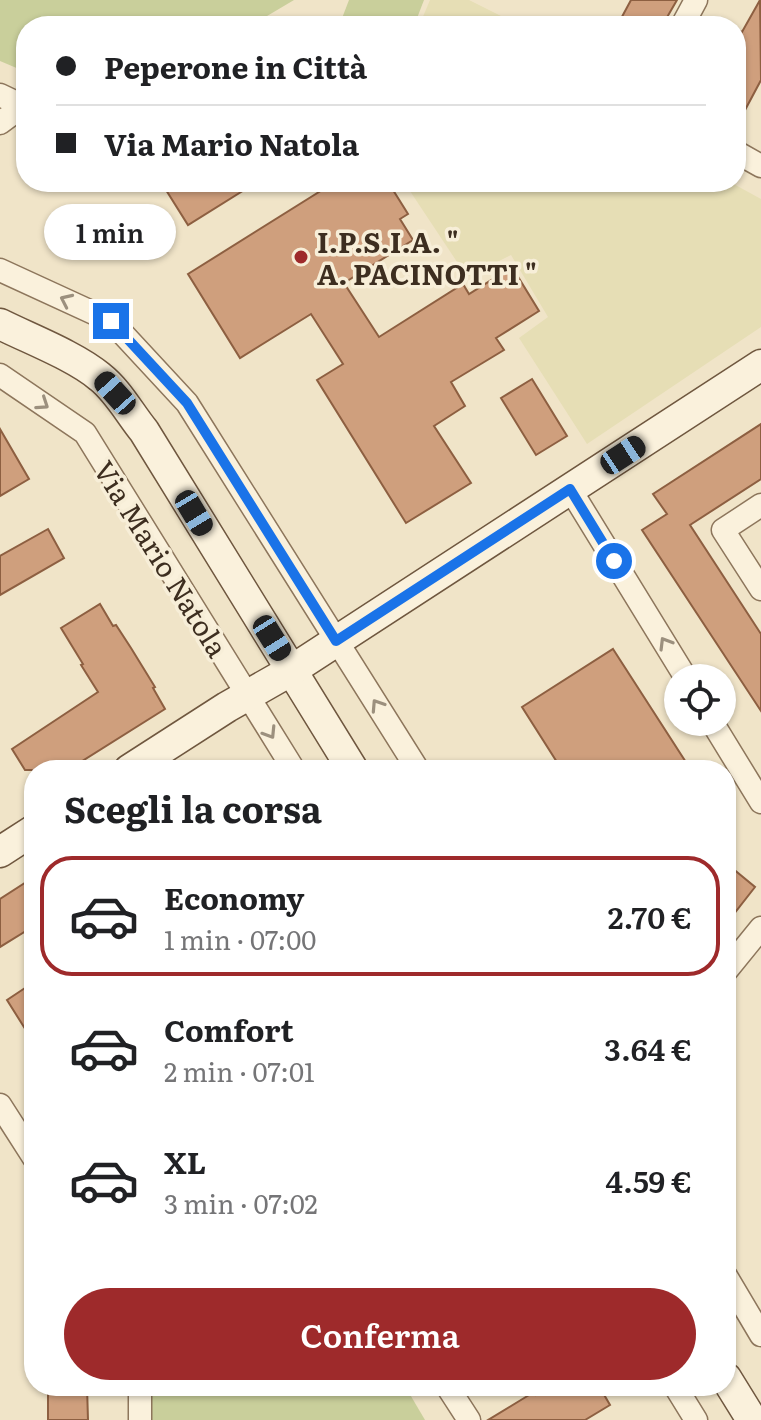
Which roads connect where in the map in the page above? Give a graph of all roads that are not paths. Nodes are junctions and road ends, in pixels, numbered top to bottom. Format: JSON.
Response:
{"nodes":[{"id":1,"x":0,"y":270,"type":"edge"},
{"id":2,"x":0,"y":324,"type":"edge"},
{"id":3,"x":759,"y":368,"type":"edge"},
{"id":4,"x":0,"y":375,"type":"edge"},
{"id":5,"x":570,"y":489,"type":"junction"},
{"id":6,"x":761,"y":505,"type":"edge"},
{"id":7,"x":761,"y":589,"type":"edge"},
{"id":8,"x":336,"y":641,"type":"junction"},
{"id":9,"x":677,"y":664,"type":"edge"},
{"id":10,"x":292,"y":670,"type":"junction"},
{"id":11,"x":247,"y":695,"type":"junction"},
{"id":12,"x":721,"y":736,"type":"edge"},
{"id":13,"x":145,"y":760,"type":"edge"},
{"id":14,"x":288,"y":760,"type":"edge"},
{"id":15,"x":347,"y":760,"type":"edge"},
{"id":16,"x":412,"y":760,"type":"edge"},
{"id":17,"x":735,"y":760,"type":"edge"},
{"id":18,"x":736,"y":761,"type":"edge"},
{"id":19,"x":761,"y":802,"type":"edge"},
{"id":20,"x":24,"y":836,"type":"edge"},
{"id":21,"x":0,"y":852,"type":"edge"},
{"id":22,"x":761,"y":928,"type":"edge"},
{"id":23,"x":736,"y":959,"type":"edge"},
{"id":24,"x":0,"y":1105,"type":"edge"},
{"id":25,"x":24,"y":1142,"type":"edge"},
{"id":26,"x":736,"y":1293,"type":"edge"},
{"id":27,"x":761,"y":1335,"type":"edge"},
{"id":28,"x":736,"y":1394,"type":"edge"},
{"id":29,"x":140,"y":1396,"type":"edge"},
{"id":30,"x":453,"y":1396,"type":"edge"},
{"id":31,"x":681,"y":1396,"type":"edge"},
{"id":32,"x":140,"y":1420,"type":"edge"},
{"id":33,"x":469,"y":1420,"type":"edge"},
{"id":34,"x":696,"y":1420,"type":"edge"},
{"id":35,"x":752,"y":1420,"type":"edge"}],
"edges":[{"from":8,"to":1,"type":"street","one_way":true},
{"from":2,"to":10,"type":"street","name":"Via Mario Natola"},
{"from":3,"to":5,"type":"street"},
{"from":4,"to":11,"type":"street","name":"Via Mario Natola","one_way":true},
{"from":5,"to":8,"type":"street"},
{"from":9,"to":5,"type":"street","one_way":true},
{"from":6,"to":7,"type":"street"},
{"from":8,"to":10,"type":"street"},
{"from":16,"to":8,"type":"street","one_way":true},
{"from":10,"to":11,"type":"street"},
{"from":10,"to":15,"type":"street","name":"Via Mario Natola"},
{"from":11,"to":13,"type":"street"},
{"from":11,"to":14,"type":"street","name":"Via Mario Natola","one_way":true},
{"from":12,"to":17,"type":"street"},
{"from":18,"to":19,"type":"street"},
{"from":20,"to":21,"type":"street"},
{"from":22,"to":23,"type":"street"},
{"from":24,"to":25,"type":"street"},
{"from":26,"to":27,"type":"street"},
{"from":28,"to":35,"type":"street"},
{"from":29,"to":32,"type":"street"},
{"from":30,"to":33,"type":"street"},
{"from":31,"to":34,"type":"street"}]}
